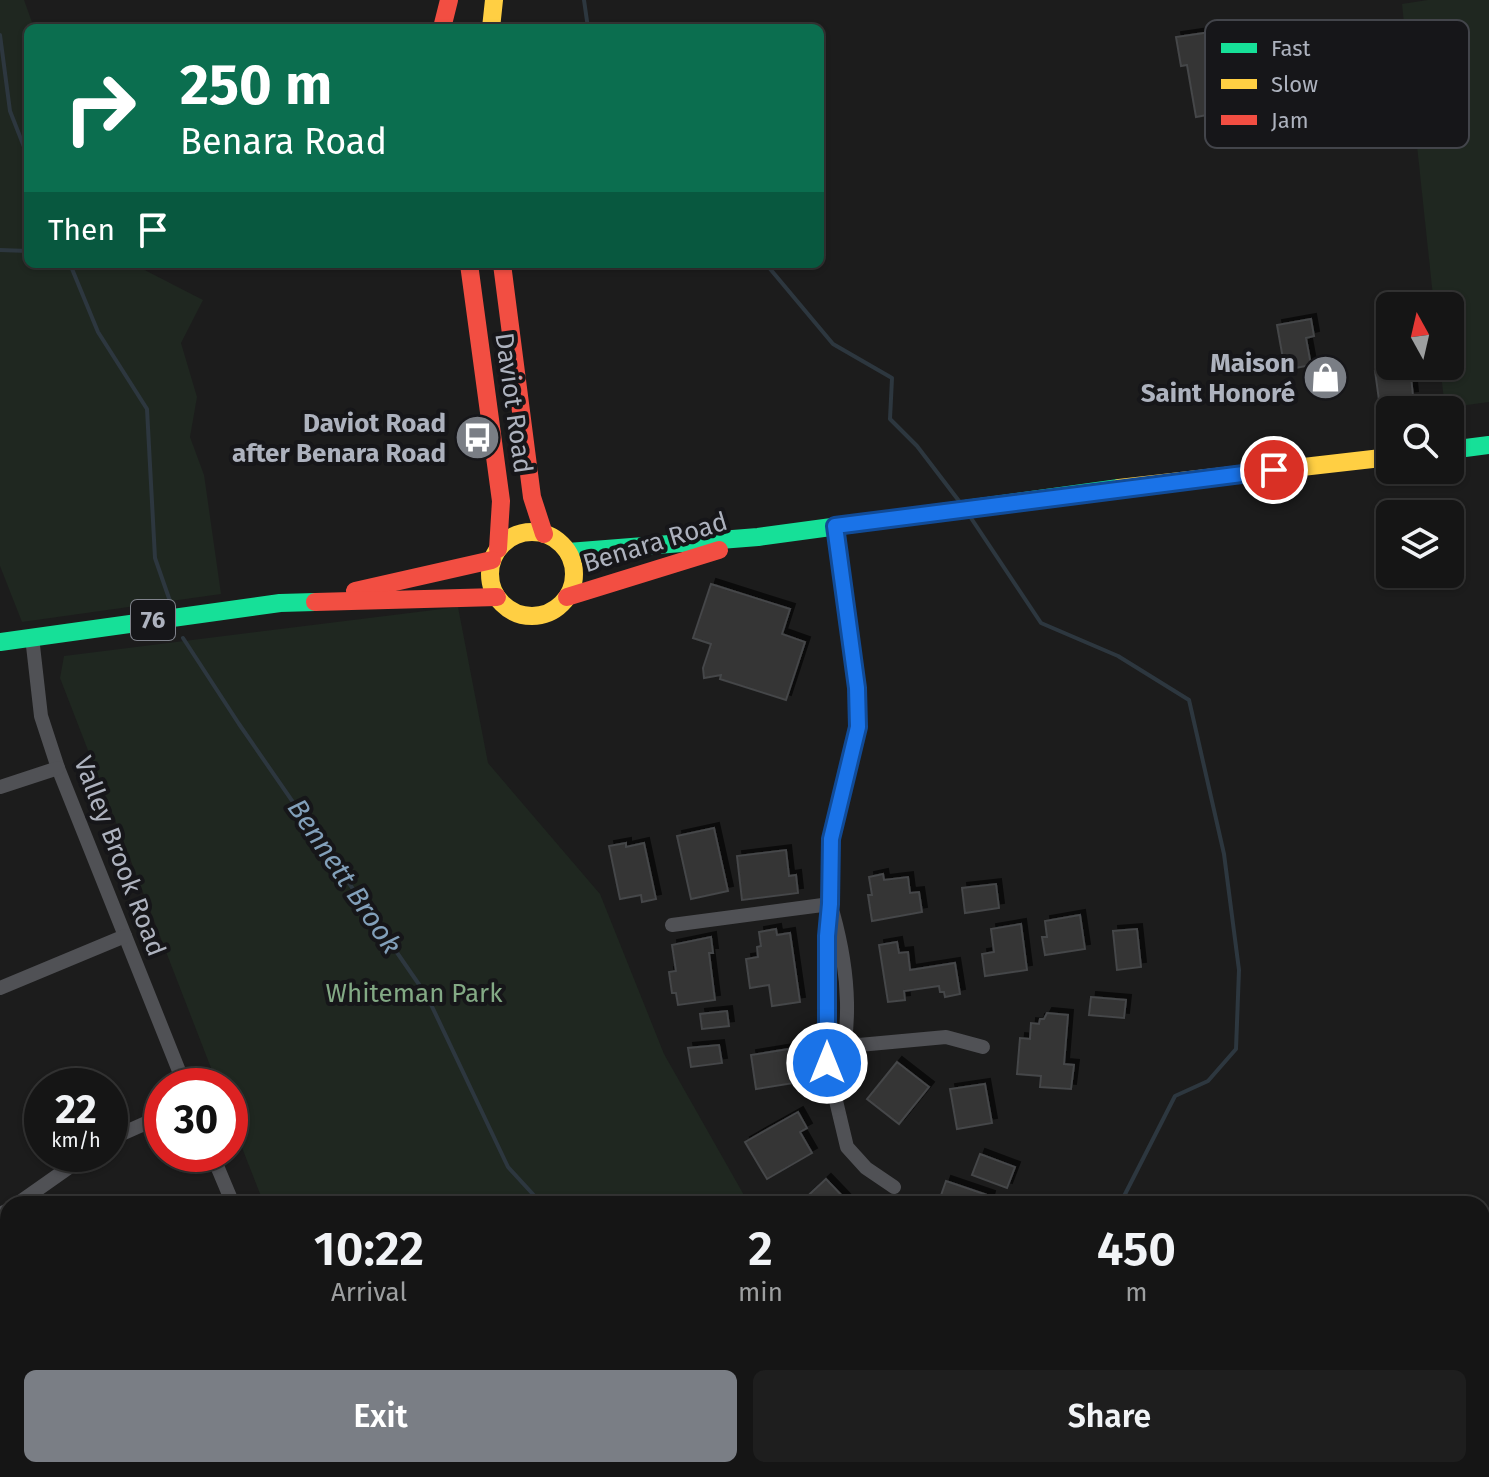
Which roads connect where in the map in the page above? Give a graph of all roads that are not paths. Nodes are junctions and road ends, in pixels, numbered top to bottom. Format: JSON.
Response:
{"nodes":[{"id":1,"x":449,"y":0,"type":"edge"},
{"id":2,"x":494,"y":0,"type":"edge"},
{"id":3,"x":443,"y":24,"type":"edge"},
{"id":4,"x":491,"y":24,"type":"edge"},
{"id":5,"x":470,"y":268,"type":"edge"},
{"id":6,"x":503,"y":268,"type":"edge"},
{"id":7,"x":1489,"y":445,"type":"edge"},
{"id":8,"x":1464,"y":448,"type":"edge"},
{"id":9,"x":1376,"y":459,"type":"edge"},
{"id":10,"x":835,"y":526,"type":"junction"},
{"id":11,"x":544,"y":534,"type":"junction"},
{"id":12,"x":758,"y":537,"type":"junction"},
{"id":13,"x":568,"y":552,"type":"junction"},
{"id":14,"x":495,"y":555,"type":"junction"},
{"id":15,"x":497,"y":597,"type":"junction"},
{"id":16,"x":567,"y":597,"type":"junction"},
{"id":17,"x":307,"y":601,"type":"junction"},
{"id":18,"x":32,"y":637,"type":"junction"},
{"id":19,"x":0,"y":642,"type":"edge"},
{"id":20,"x":58,"y":768,"type":"junction"},
{"id":21,"x":0,"y":787,"type":"edge"},
{"id":22,"x":830,"y":904,"type":"junction"},
{"id":23,"x":672,"y":925,"type":"dead end"},
{"id":24,"x":125,"y":936,"type":"junction"},
{"id":25,"x":0,"y":988,"type":"edge"},
{"id":26,"x":827,"y":1032,"type":"junction"},
{"id":27,"x":847,"y":1040,"type":"junction"},
{"id":28,"x":983,"y":1047,"type":"dead end"},
{"id":29,"x":178,"y":1068,"type":"edge"},
{"id":30,"x":836,"y":1096,"type":"junction"},
{"id":31,"x":69,"y":1172,"type":"edge"},
{"id":32,"x":220,"y":1172,"type":"edge"},
{"id":33,"x":894,"y":1187,"type":"dead end"},
{"id":34,"x":43,"y":1196,"type":"edge"},
{"id":35,"x":230,"y":1196,"type":"edge"}],
"edges":[{"from":1,"to":3,"type":"main road"},
{"from":2,"to":4,"type":"main road"},
{"from":5,"to":14,"type":"main road","name":"Daviot Road"},
{"from":6,"to":11,"type":"main road","name":"Daviot Road"},
{"from":7,"to":8,"type":"main road"},
{"from":9,"to":10,"type":"main road","name":"Benara Road","number":"76"},
{"from":10,"to":12,"type":"main road","name":"Benara Road","number":"76"},
{"from":10,"to":22,"type":"street"},
{"from":11,"to":13,"type":"main road"},
{"from":11,"to":14,"type":"main road","number":"76"},
{"from":12,"to":13,"type":"main road","name":"Benara Road","number":"76"},
{"from":12,"to":16,"type":"main road","name":"Benara Road","number":"76"},
{"from":13,"to":16,"type":"main road"},
{"from":14,"to":15,"type":"main road"},
{"from":14,"to":17,"type":"main road","number":"76"},
{"from":15,"to":16,"type":"main road","number":"76"},
{"from":15,"to":17,"type":"main road","number":"76"},
{"from":17,"to":18,"type":"main road","number":"76"},
{"from":18,"to":19,"type":"main road","number":"76"},
{"from":18,"to":20,"type":"street","name":"Valley Brook Road"},
{"from":20,"to":21,"type":"street"},
{"from":20,"to":24,"type":"street","name":"Valley Brook Road"},
{"from":22,"to":23,"type":"street"},
{"from":22,"to":26,"type":"street"},
{"from":22,"to":27,"type":"street"},
{"from":24,"to":25,"type":"street"},
{"from":24,"to":29,"type":"street","name":"Valley Brook Road"},
{"from":26,"to":27,"type":"street"},
{"from":26,"to":30,"type":"street"},
{"from":27,"to":28,"type":"street"},
{"from":27,"to":30,"type":"street"},
{"from":30,"to":33,"type":"street"},
{"from":31,"to":34,"type":"street"},
{"from":32,"to":35,"type":"street"}]}
